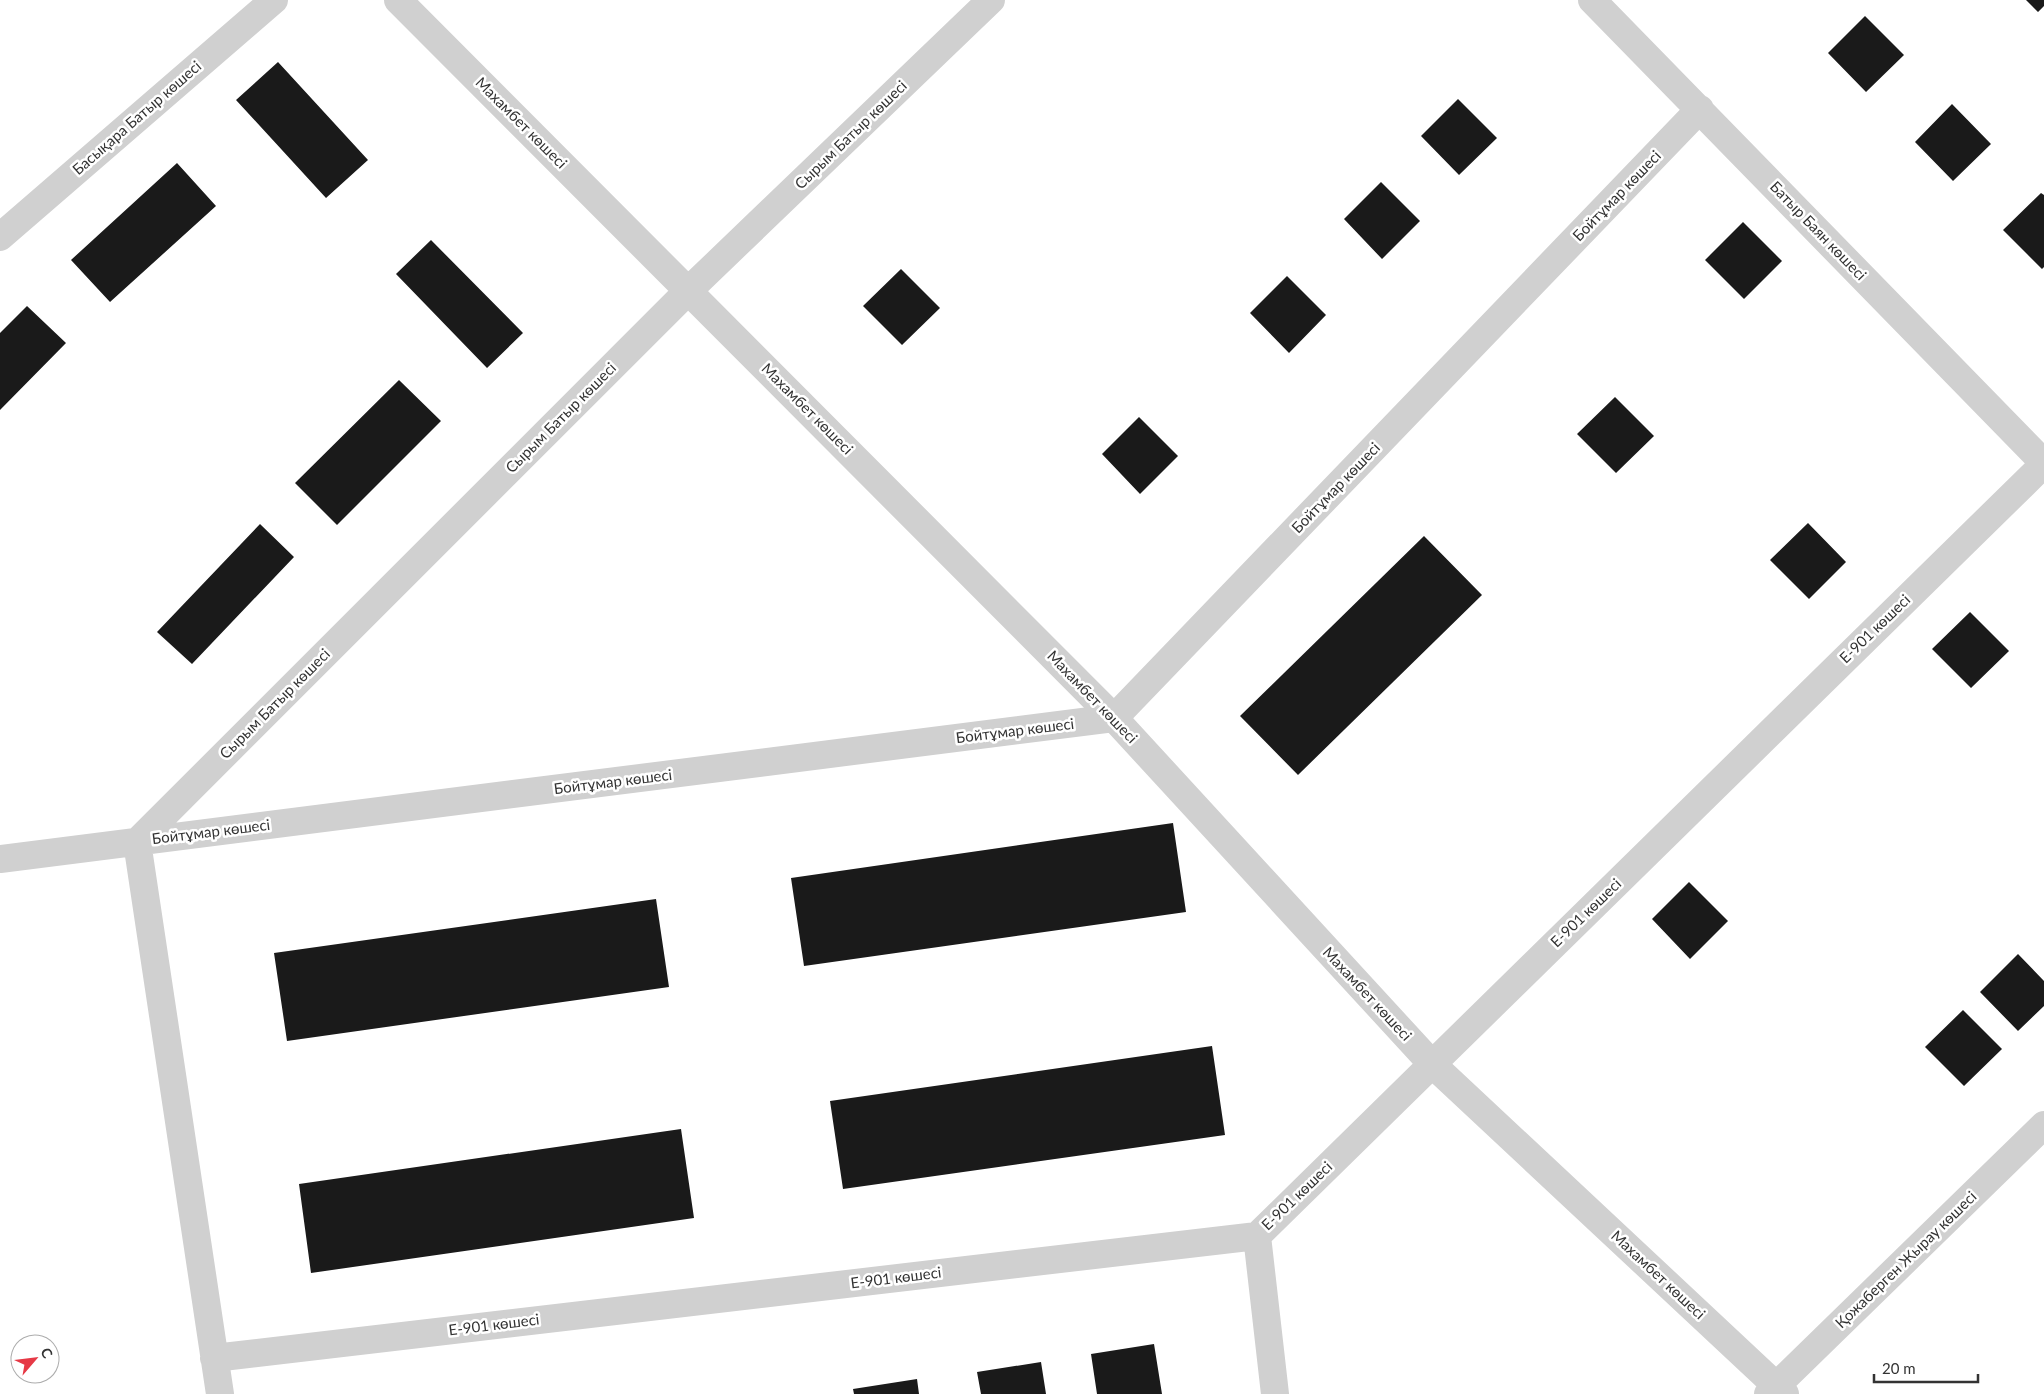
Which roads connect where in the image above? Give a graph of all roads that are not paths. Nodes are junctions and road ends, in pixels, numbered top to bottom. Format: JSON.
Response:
{"nodes":[{"id":1,"x":274,"y":0,"type":"edge"},
{"id":2,"x":398,"y":0,"type":"edge"},
{"id":3,"x":991,"y":0,"type":"edge"},
{"id":4,"x":1592,"y":0,"type":"edge"},
{"id":5,"x":1700,"y":109,"type":"junction"},
{"id":6,"x":0,"y":237,"type":"edge"},
{"id":7,"x":688,"y":290,"type":"junction"},
{"id":8,"x":2044,"y":463,"type":"edge"},
{"id":9,"x":1114,"y":718,"type":"junction"},
{"id":10,"x":137,"y":842,"type":"junction"},
{"id":11,"x":0,"y":860,"type":"edge"},
{"id":12,"x":1432,"y":1064,"type":"junction"},
{"id":13,"x":2044,"y":1126,"type":"edge"},
{"id":14,"x":1256,"y":1236,"type":"junction"},
{"id":15,"x":214,"y":1358,"type":"junction"},
{"id":16,"x":1777,"y":1391,"type":"edge"},
{"id":17,"x":220,"y":1394,"type":"edge"},
{"id":18,"x":1275,"y":1394,"type":"edge"}],
"edges":[{"from":1,"to":6,"type":"street","name":"Басықара Батыр көшесі"},
{"from":2,"to":7,"type":"street","name":"Махамбет көшесі"},
{"from":3,"to":7,"type":"street","name":"Сырым Батыр көшесі"},
{"from":4,"to":5,"type":"street","name":"Батыр Баян көшесі"},
{"from":5,"to":8,"type":"street","name":"Батыр Баян көшесі"},
{"from":5,"to":9,"type":"street","name":"Бойтұмар көшесі"},
{"from":7,"to":9,"type":"street","name":"Махамбет көшесі"},
{"from":7,"to":10,"type":"street","name":"Сырым Батыр көшесі"},
{"from":8,"to":12,"type":"street","name":"Е-901 көшесі"},
{"from":9,"to":10,"type":"street","name":"Бойтұмар көшесі"},
{"from":9,"to":12,"type":"street","name":"Махамбет көшесі"},
{"from":10,"to":11,"type":"street","name":"Бойтұмар көшесі"},
{"from":10,"to":15,"type":"street"},
{"from":12,"to":14,"type":"street","name":"Е-901 көшесі"},
{"from":12,"to":16,"type":"street","name":"Махамбет көшесі"},
{"from":13,"to":16,"type":"street","name":"Қожаберген Жырау көшесі"},
{"from":14,"to":15,"type":"street","name":"Е-901 көшесі"},
{"from":14,"to":18,"type":"street"},
{"from":15,"to":17,"type":"street"}]}
